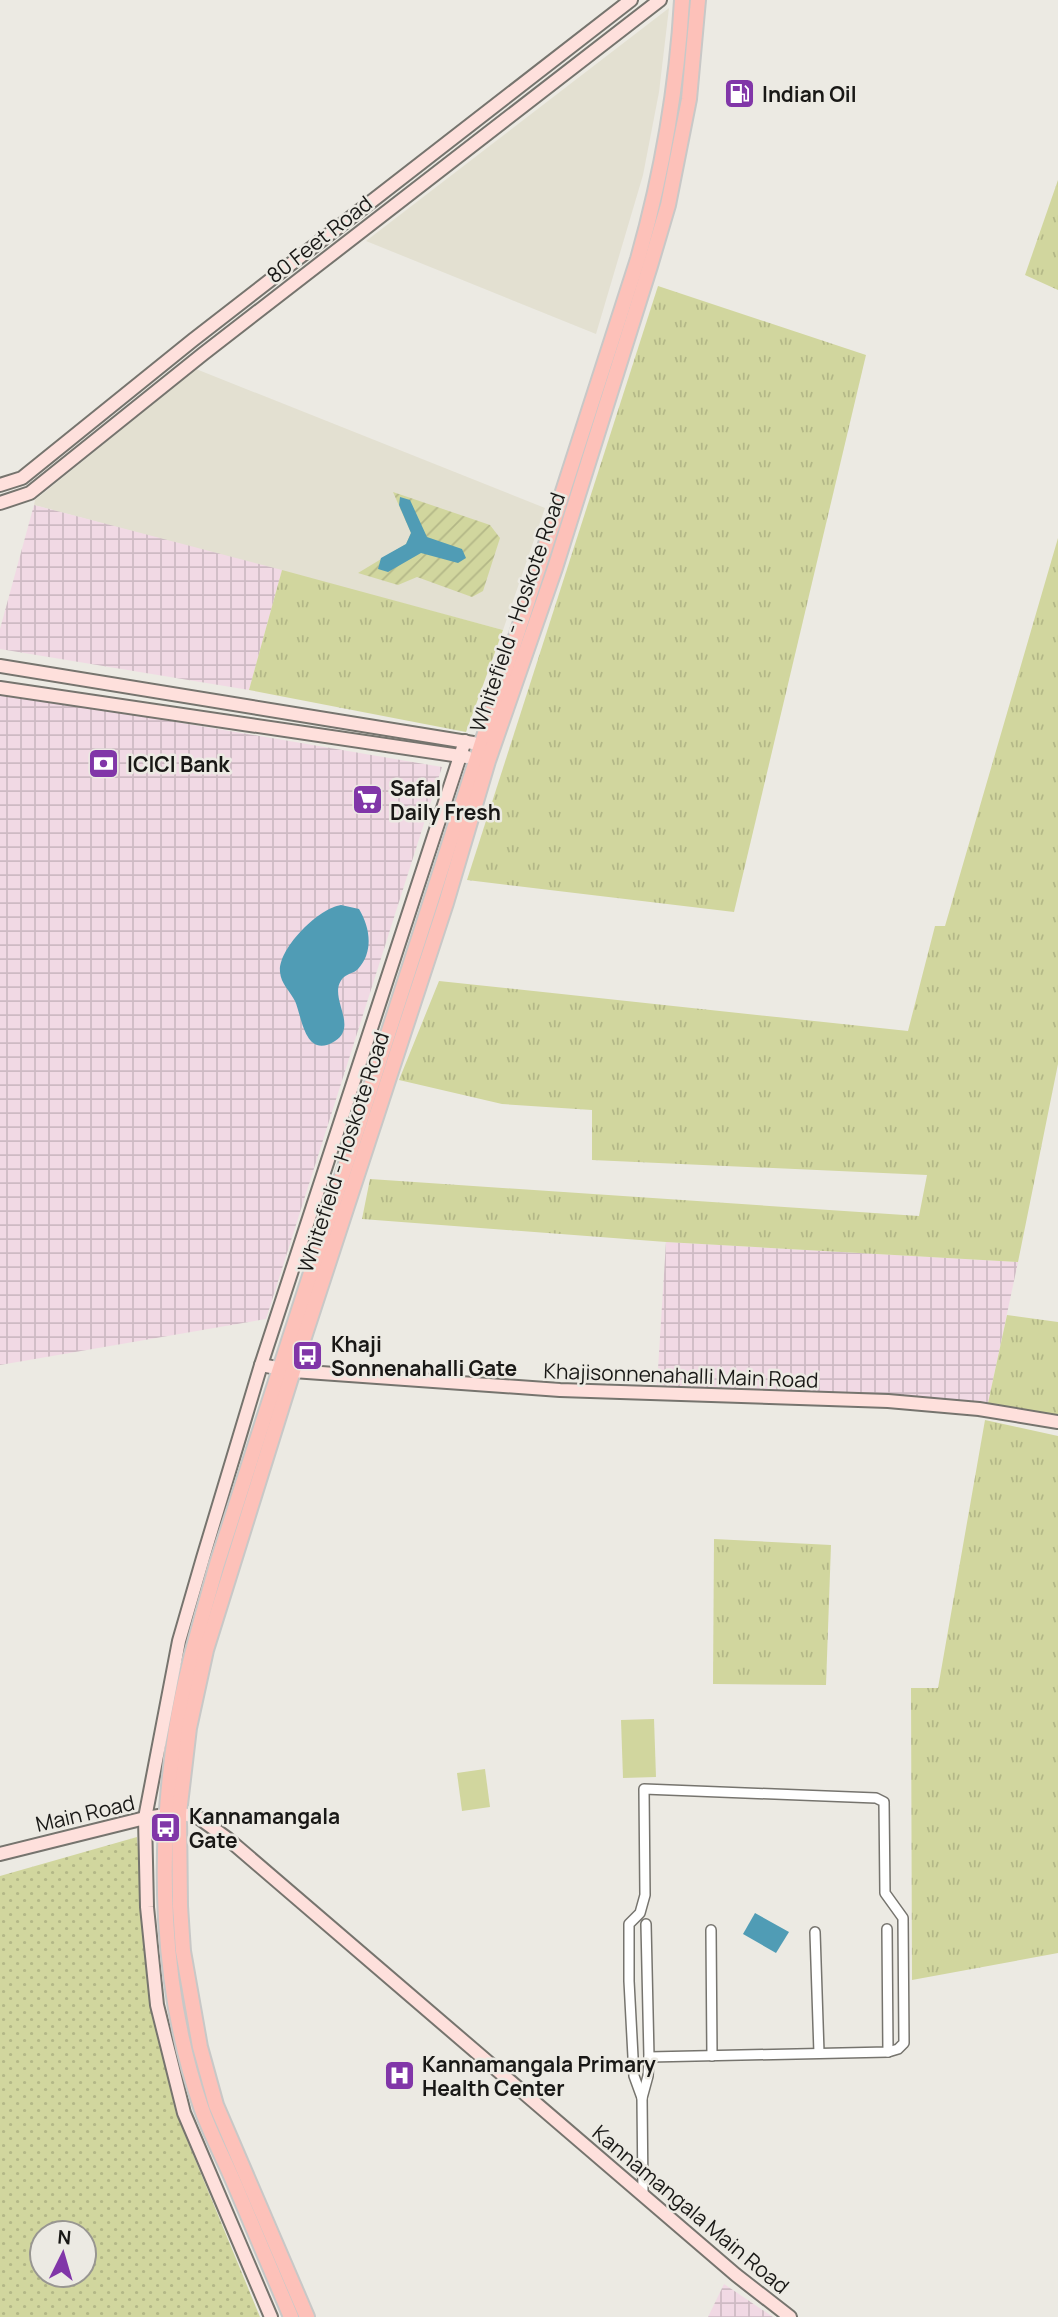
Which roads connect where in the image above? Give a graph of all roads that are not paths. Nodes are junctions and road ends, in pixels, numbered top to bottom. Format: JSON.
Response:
{"nodes":[{"id":1,"x":631,"y":0,"type":"edge"},
{"id":2,"x":660,"y":0,"type":"edge"},
{"id":3,"x":682,"y":0,"type":"edge"},
{"id":4,"x":698,"y":0,"type":"edge"},
{"id":5,"x":0,"y":485,"type":"edge"},
{"id":6,"x":0,"y":503,"type":"edge"},
{"id":7,"x":0,"y":666,"type":"edge"},
{"id":8,"x":0,"y":688,"type":"edge"},
{"id":9,"x":374,"y":726,"type":"junction"},
{"id":10,"x":465,"y":741,"type":"junction"},
{"id":11,"x":373,"y":743,"type":"junction"},
{"id":12,"x":484,"y":752,"type":"junction"},
{"id":13,"x":460,"y":755,"type":"junction"},
{"id":14,"x":261,"y":1365,"type":"junction"},
{"id":15,"x":287,"y":1369,"type":"junction"},
{"id":16,"x":1058,"y":1422,"type":"edge"},
{"id":17,"x":173,"y":1814,"type":"junction"},
{"id":18,"x":145,"y":1818,"type":"junction"},
{"id":19,"x":0,"y":1854,"type":"edge"},
{"id":20,"x":646,"y":1924,"type":"dead end"},
{"id":21,"x":887,"y":1928,"type":"dead end"},
{"id":22,"x":711,"y":1930,"type":"dead end"},
{"id":23,"x":815,"y":1932,"type":"dead end"},
{"id":24,"x":888,"y":2052,"type":"junction"},
{"id":25,"x":819,"y":2053,"type":"junction"},
{"id":26,"x":712,"y":2056,"type":"junction"},
{"id":27,"x":649,"y":2057,"type":"junction"},
{"id":28,"x":642,"y":2098,"type":"junction"},
{"id":29,"x":643,"y":2194,"type":"junction"},
{"id":30,"x":271,"y":2317,"type":"edge"},
{"id":31,"x":291,"y":2317,"type":"edge"},
{"id":32,"x":307,"y":2317,"type":"edge"},
{"id":33,"x":790,"y":2317,"type":"edge"}],
"edges":[{"from":1,"to":5,"type":"street","name":"80 Feet Road"},
{"from":2,"to":6,"type":"street","name":"80 Feet Road"},
{"from":3,"to":12,"type":"main road","name":"Whitefield - Hoskote Road"},
{"from":4,"to":12,"type":"main road","name":"Whitefield - Hoskote Road"},
{"from":7,"to":9,"type":"street"},
{"from":8,"to":11,"type":"street"},
{"from":9,"to":10,"type":"street"},
{"from":9,"to":11,"type":"street"},
{"from":10,"to":12,"type":"street"},
{"from":10,"to":13,"type":"street"},
{"from":11,"to":13,"type":"street"},
{"from":12,"to":13,"type":"street"},
{"from":12,"to":15,"type":"main road","name":"Whitefield - Hoskote Road"},
{"from":13,"to":14,"type":"street"},
{"from":14,"to":15,"type":"street","name":"Khajisonnenahalli Main Road"},
{"from":14,"to":18,"type":"street"},
{"from":15,"to":16,"type":"street","name":"Khajisonnenahalli Main Road"},
{"from":15,"to":17,"type":"main road","name":"Whitefield - Hoskote Road"},
{"from":17,"to":18,"type":"street","name":"Main Road"},
{"from":17,"to":29,"type":"street","name":"Kannamangala Main Road"},
{"from":17,"to":31,"type":"main road","name":"Whitefield - Hoskote Road"},
{"from":17,"to":32,"type":"main road","name":"Whitefield - Hoskote Road"},
{"from":18,"to":19,"type":"street","name":"Main Road"},
{"from":18,"to":30,"type":"street"},
{"from":20,"to":27,"type":"street"},
{"from":21,"to":24,"type":"street"},
{"from":22,"to":26,"type":"street"},
{"from":23,"to":25,"type":"street"},
{"from":24,"to":25,"type":"street"},
{"from":24,"to":28,"type":"street"},
{"from":25,"to":26,"type":"street"},
{"from":26,"to":27,"type":"street"},
{"from":27,"to":28,"type":"street"},
{"from":28,"to":29,"type":"street"},
{"from":29,"to":33,"type":"street","name":"Kannamangala Main Road"}]}
